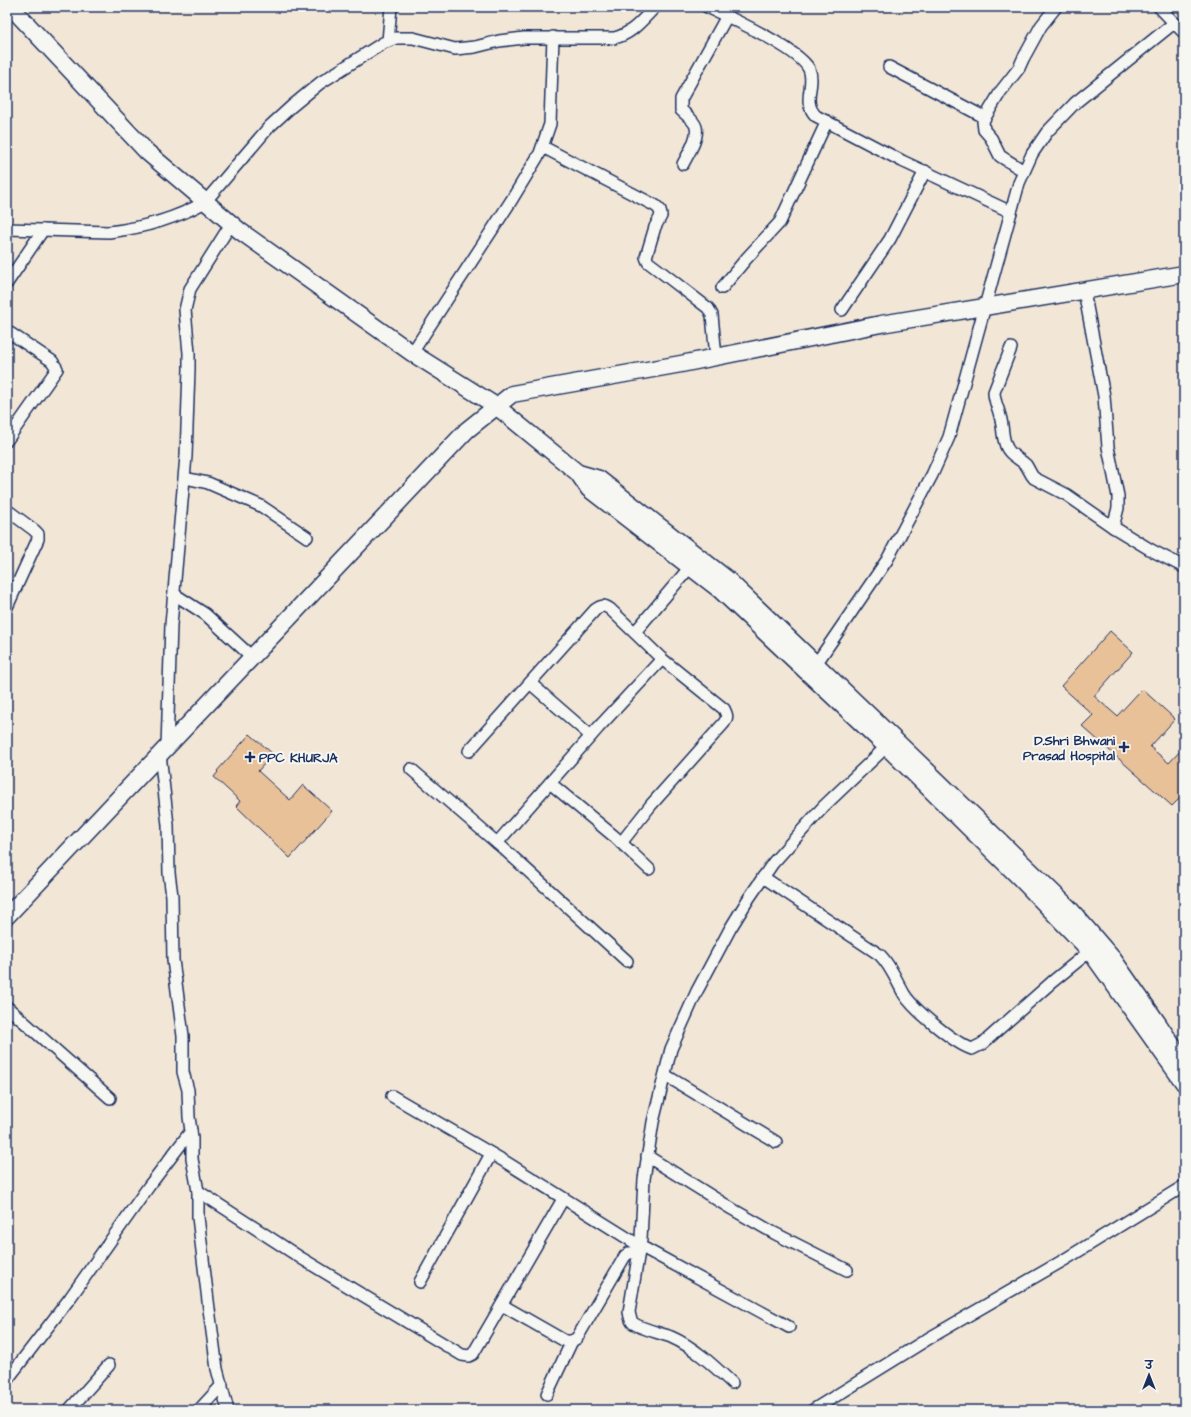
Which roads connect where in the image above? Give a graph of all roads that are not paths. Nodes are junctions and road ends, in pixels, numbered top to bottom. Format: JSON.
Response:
{"nodes":[{"id":1,"x":11,"y":7,"type":"edge"},
{"id":2,"x":391,"y":7,"type":"edge"},
{"id":3,"x":655,"y":7,"type":"edge"},
{"id":4,"x":707,"y":7,"type":"edge"},
{"id":5,"x":1056,"y":7,"type":"edge"},
{"id":6,"x":1159,"y":7,"type":"edge"},
{"id":7,"x":727,"y":16,"type":"junction"},
{"id":8,"x":1174,"y":23,"type":"junction"},
{"id":9,"x":1184,"y":33,"type":"edge"},
{"id":10,"x":553,"y":37,"type":"junction"},
{"id":11,"x":388,"y":41,"type":"junction"},
{"id":12,"x":890,"y":67,"type":"dead end"},
{"id":13,"x":984,"y":117,"type":"junction"},
{"id":14,"x":827,"y":121,"type":"junction"},
{"id":15,"x":542,"y":146,"type":"junction"},
{"id":16,"x":683,"y":164,"type":"dead end"},
{"id":17,"x":925,"y":171,"type":"junction"},
{"id":18,"x":1024,"y":171,"type":"junction"},
{"id":19,"x":205,"y":202,"type":"junction"},
{"id":20,"x":1011,"y":212,"type":"junction"},
{"id":21,"x":231,"y":224,"type":"junction"},
{"id":22,"x":7,"y":228,"type":"edge"},
{"id":23,"x":43,"y":230,"type":"junction"},
{"id":24,"x":1184,"y":274,"type":"edge"},
{"id":25,"x":7,"y":283,"type":"edge"},
{"id":26,"x":722,"y":288,"type":"dead end"},
{"id":27,"x":1084,"y":291,"type":"junction"},
{"id":28,"x":985,"y":307,"type":"junction"},
{"id":29,"x":842,"y":310,"type":"dead end"},
{"id":30,"x":7,"y":331,"type":"edge"},
{"id":31,"x":1011,"y":348,"type":"dead end"},
{"id":32,"x":412,"y":353,"type":"junction"},
{"id":33,"x":716,"y":357,"type":"junction"},
{"id":34,"x":496,"y":406,"type":"junction"},
{"id":35,"x":7,"y":440,"type":"edge"},
{"id":36,"x":578,"y":472,"type":"junction"},
{"id":37,"x":184,"y":478,"type":"junction"},
{"id":38,"x":7,"y":510,"type":"edge"},
{"id":39,"x":1113,"y":528,"type":"junction"},
{"id":40,"x":307,"y":537,"type":"dead end"},
{"id":41,"x":690,"y":567,"type":"junction"},
{"id":42,"x":1184,"y":567,"type":"edge"},
{"id":43,"x":174,"y":594,"type":"junction"},
{"id":44,"x":7,"y":606,"type":"edge"},
{"id":45,"x":635,"y":632,"type":"junction"},
{"id":46,"x":252,"y":658,"type":"junction"},
{"id":47,"x":662,"y":659,"type":"junction"},
{"id":48,"x":816,"y":664,"type":"junction"},
{"id":49,"x":530,"y":683,"type":"junction"},
{"id":50,"x":591,"y":736,"type":"junction"},
{"id":51,"x":886,"y":747,"type":"junction"},
{"id":52,"x":163,"y":751,"type":"junction"},
{"id":53,"x":469,"y":751,"type":"dead end"},
{"id":54,"x":411,"y":769,"type":"dead end"},
{"id":55,"x":550,"y":782,"type":"junction"},
{"id":56,"x":497,"y":843,"type":"junction"},
{"id":57,"x":621,"y":843,"type":"junction"},
{"id":58,"x":649,"y":869,"type":"dead end"},
{"id":59,"x":763,"y":877,"type":"junction"},
{"id":60,"x":7,"y":916,"type":"edge"},
{"id":61,"x":1090,"y":950,"type":"junction"},
{"id":62,"x":627,"y":961,"type":"dead end"},
{"id":63,"x":7,"y":1007,"type":"edge"},
{"id":64,"x":1184,"y":1063,"type":"edge"},
{"id":65,"x":665,"y":1075,"type":"junction"},
{"id":66,"x":1184,"y":1083,"type":"edge"},
{"id":67,"x":392,"y":1096,"type":"dead end"},
{"id":68,"x":110,"y":1098,"type":"dead end"},
{"id":69,"x":191,"y":1131,"type":"junction"},
{"id":70,"x":776,"y":1142,"type":"dead end"},
{"id":71,"x":492,"y":1154,"type":"junction"},
{"id":72,"x":647,"y":1156,"type":"junction"},
{"id":73,"x":1184,"y":1186,"type":"edge"},
{"id":74,"x":198,"y":1191,"type":"junction"},
{"id":75,"x":563,"y":1199,"type":"junction"},
{"id":76,"x":639,"y":1249,"type":"junction"},
{"id":77,"x":847,"y":1270,"type":"dead end"},
{"id":78,"x":420,"y":1282,"type":"dead end"},
{"id":79,"x":502,"y":1305,"type":"junction"},
{"id":80,"x":789,"y":1326,"type":"dead end"},
{"id":81,"x":572,"y":1341,"type":"junction"},
{"id":82,"x":109,"y":1365,"type":"dead end"},
{"id":83,"x":7,"y":1380,"type":"edge"},
{"id":84,"x":732,"y":1383,"type":"dead end"},
{"id":85,"x":222,"y":1385,"type":"junction"},
{"id":86,"x":546,"y":1394,"type":"dead end"},
{"id":87,"x":69,"y":1410,"type":"edge"},
{"id":88,"x":199,"y":1410,"type":"edge"},
{"id":89,"x":228,"y":1410,"type":"edge"},
{"id":90,"x":813,"y":1410,"type":"edge"}],
"edges":[{"from":1,"to":19,"type":"street"},
{"from":2,"to":11,"type":"street"},
{"from":3,"to":10,"type":"street"},
{"from":4,"to":7,"type":"street"},
{"from":5,"to":13,"type":"street"},
{"from":6,"to":8,"type":"street"},
{"from":7,"to":14,"type":"street"},
{"from":7,"to":16,"type":"street"},
{"from":8,"to":9,"type":"street"},
{"from":8,"to":18,"type":"street"},
{"from":10,"to":11,"type":"street"},
{"from":10,"to":15,"type":"street"},
{"from":11,"to":19,"type":"street"},
{"from":12,"to":13,"type":"street"},
{"from":13,"to":18,"type":"street"},
{"from":14,"to":17,"type":"street"},
{"from":14,"to":26,"type":"street"},
{"from":15,"to":32,"type":"street"},
{"from":15,"to":33,"type":"street"},
{"from":17,"to":20,"type":"street"},
{"from":17,"to":29,"type":"street"},
{"from":18,"to":20,"type":"street"},
{"from":19,"to":21,"type":"street"},
{"from":19,"to":23,"type":"street"},
{"from":20,"to":28,"type":"street"},
{"from":21,"to":32,"type":"street"},
{"from":21,"to":37,"type":"street"},
{"from":22,"to":23,"type":"street"},
{"from":23,"to":25,"type":"street"},
{"from":24,"to":27,"type":"street"},
{"from":27,"to":28,"type":"street"},
{"from":27,"to":39,"type":"street"},
{"from":28,"to":33,"type":"street"},
{"from":28,"to":48,"type":"street"},
{"from":30,"to":35,"type":"street"},
{"from":31,"to":39,"type":"street"},
{"from":32,"to":34,"type":"street"},
{"from":33,"to":34,"type":"street"},
{"from":34,"to":36,"type":"street"},
{"from":34,"to":46,"type":"street"},
{"from":36,"to":41,"type":"street"},
{"from":36,"to":48,"type":"street"},
{"from":37,"to":40,"type":"street"},
{"from":37,"to":43,"type":"street"},
{"from":38,"to":44,"type":"street"},
{"from":39,"to":42,"type":"street"},
{"from":41,"to":45,"type":"street"},
{"from":41,"to":51,"type":"street"},
{"from":43,"to":46,"type":"street"},
{"from":43,"to":52,"type":"street"},
{"from":45,"to":47,"type":"street"},
{"from":45,"to":49,"type":"street"},
{"from":46,"to":52,"type":"street"},
{"from":47,"to":50,"type":"street"},
{"from":47,"to":57,"type":"street"},
{"from":48,"to":64,"type":"street"},
{"from":49,"to":50,"type":"street"},
{"from":49,"to":53,"type":"street"},
{"from":50,"to":55,"type":"street"},
{"from":51,"to":59,"type":"street"},
{"from":51,"to":61,"type":"street"},
{"from":52,"to":60,"type":"street"},
{"from":52,"to":69,"type":"street"},
{"from":54,"to":56,"type":"street"},
{"from":55,"to":56,"type":"street"},
{"from":55,"to":57,"type":"street"},
{"from":56,"to":62,"type":"street"},
{"from":57,"to":58,"type":"street"},
{"from":59,"to":61,"type":"street"},
{"from":59,"to":65,"type":"street"},
{"from":61,"to":66,"type":"street"},
{"from":63,"to":68,"type":"street"},
{"from":65,"to":70,"type":"street"},
{"from":65,"to":72,"type":"street"},
{"from":67,"to":71,"type":"street"},
{"from":69,"to":74,"type":"street"},
{"from":69,"to":83,"type":"street"},
{"from":71,"to":75,"type":"street"},
{"from":71,"to":78,"type":"street"},
{"from":72,"to":76,"type":"street"},
{"from":72,"to":77,"type":"street"},
{"from":73,"to":90,"type":"street"},
{"from":74,"to":79,"type":"street"},
{"from":74,"to":85,"type":"street"},
{"from":75,"to":76,"type":"street"},
{"from":75,"to":79,"type":"street"},
{"from":76,"to":80,"type":"street"},
{"from":76,"to":81,"type":"street"},
{"from":76,"to":84,"type":"street"},
{"from":79,"to":81,"type":"street"},
{"from":81,"to":86,"type":"street"},
{"from":82,"to":87,"type":"street"},
{"from":85,"to":88,"type":"street"},
{"from":85,"to":89,"type":"street"}]}
